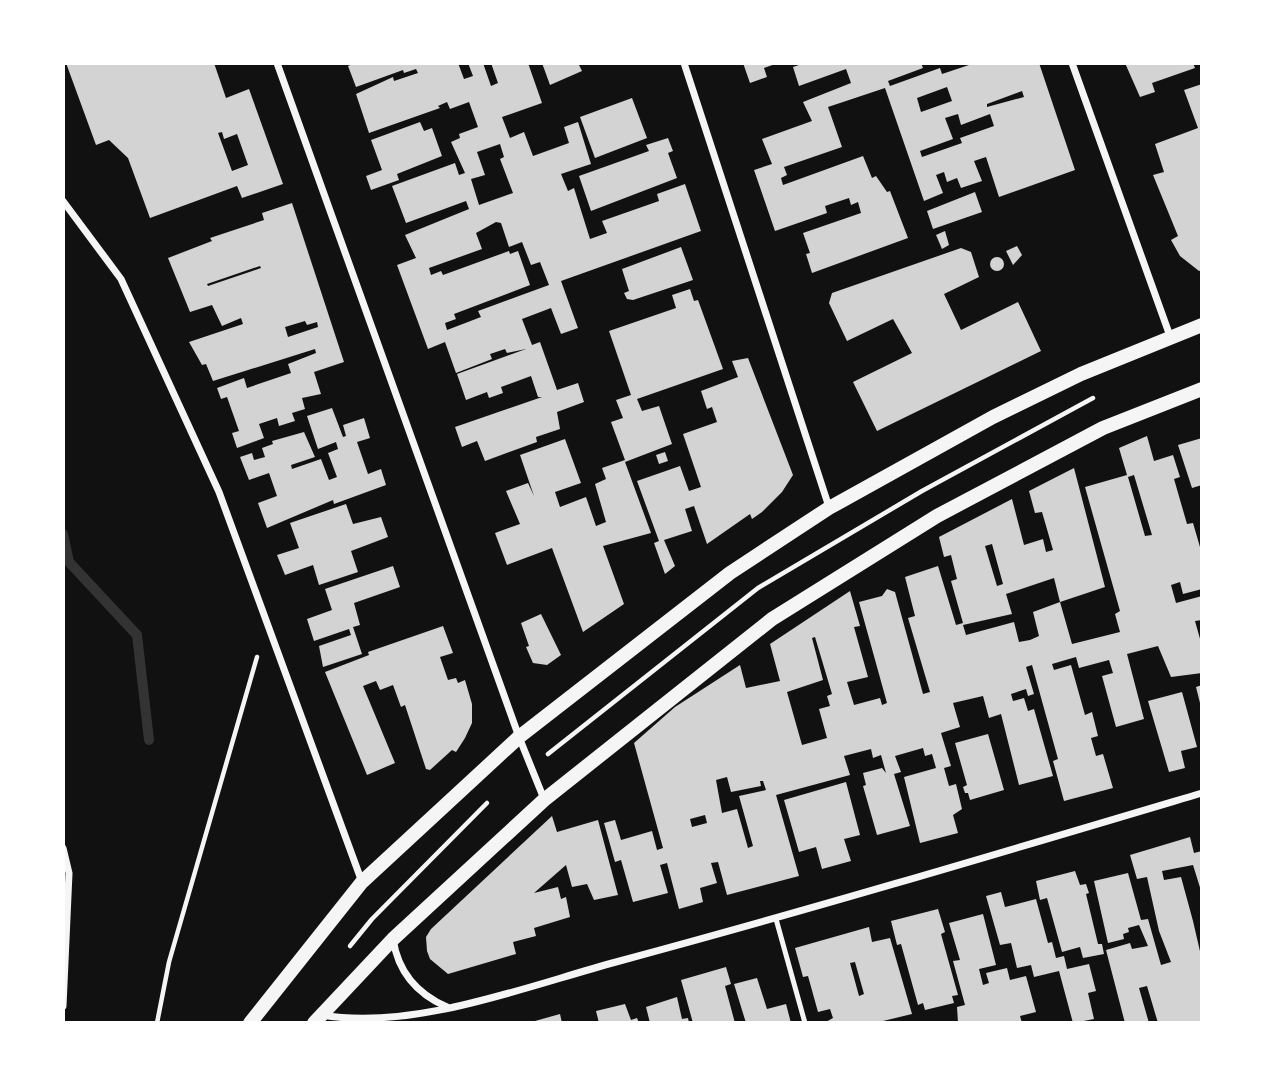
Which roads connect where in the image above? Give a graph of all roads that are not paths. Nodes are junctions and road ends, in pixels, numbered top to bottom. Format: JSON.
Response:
{"nodes":[{"id":1,"x":277,"y":63,"type":"edge"},
{"id":2,"x":684,"y":63,"type":"edge"},
{"id":3,"x":1072,"y":63,"type":"edge"},
{"id":4,"x":63,"y":201,"type":"edge"},
{"id":5,"x":1202,"y":324,"type":"edge"},
{"id":6,"x":1170,"y":336,"type":"junction"},
{"id":7,"x":1202,"y":389,"type":"edge"},
{"id":8,"x":829,"y":508,"type":"junction"},
{"id":9,"x":519,"y":737,"type":"junction"},
{"id":10,"x":1202,"y":793,"type":"edge"},
{"id":11,"x":544,"y":800,"type":"junction"},
{"id":12,"x":63,"y":848,"type":"edge"},
{"id":13,"x":362,"y":882,"type":"junction"},
{"id":14,"x":776,"y":919,"type":"junction"},
{"id":15,"x":393,"y":939,"type":"junction"},
{"id":16,"x":63,"y":1006,"type":"edge"},
{"id":17,"x":448,"y":1008,"type":"junction"},
{"id":18,"x":318,"y":1019,"type":"edge"},
{"id":19,"x":250,"y":1023,"type":"edge"},
{"id":20,"x":805,"y":1023,"type":"edge"}],
"edges":[{"from":1,"to":9,"type":"street"},
{"from":2,"to":8,"type":"street"},
{"from":3,"to":6,"type":"street"},
{"from":4,"to":13,"type":"street"},
{"from":5,"to":6,"type":"main road"},
{"from":6,"to":8,"type":"main road"},
{"from":7,"to":11,"type":"main road"},
{"from":8,"to":9,"type":"main road"},
{"from":9,"to":11,"type":"street"},
{"from":9,"to":13,"type":"main road"},
{"from":10,"to":14,"type":"street"},
{"from":11,"to":15,"type":"main road"},
{"from":12,"to":16,"type":"street"},
{"from":13,"to":19,"type":"main road"},
{"from":14,"to":17,"type":"street"},
{"from":14,"to":20,"type":"lane"},
{"from":15,"to":17,"type":"street"},
{"from":15,"to":18,"type":"main road"},
{"from":17,"to":18,"type":"street"}]}
